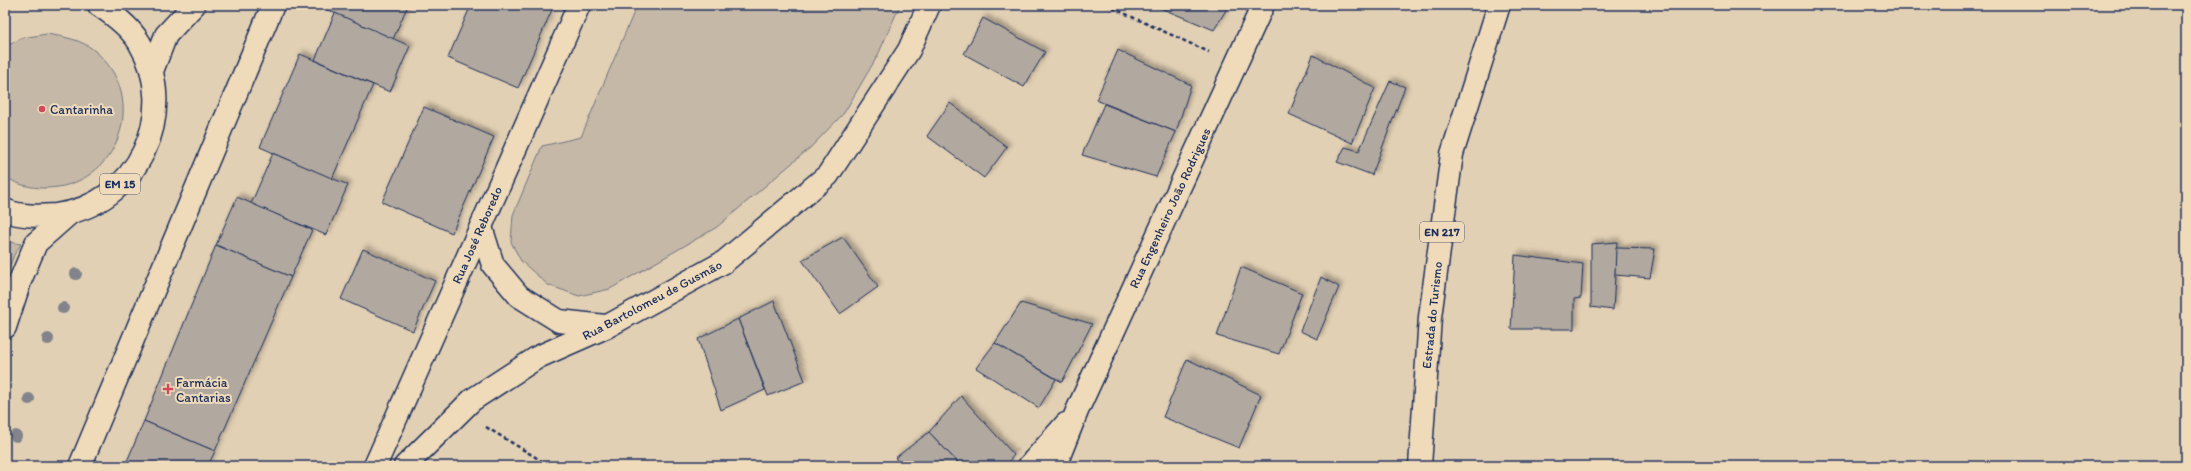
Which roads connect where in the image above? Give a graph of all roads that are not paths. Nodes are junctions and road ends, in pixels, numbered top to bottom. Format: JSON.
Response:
{"nodes":[{"id":1,"x":99,"y":5,"type":"edge"},
{"id":2,"x":194,"y":5,"type":"edge"},
{"id":3,"x":273,"y":5,"type":"edge"},
{"id":4,"x":579,"y":5,"type":"edge"},
{"id":5,"x":929,"y":5,"type":"edge"},
{"id":6,"x":1263,"y":5,"type":"edge"},
{"id":7,"x":1499,"y":5,"type":"edge"},
{"id":8,"x":152,"y":71,"type":"junction"},
{"id":9,"x":5,"y":210,"type":"edge"},
{"id":10,"x":70,"y":213,"type":"junction"},
{"id":11,"x":481,"y":227,"type":"junction"},
{"id":12,"x":606,"y":327,"type":"junction"},
{"id":13,"x":5,"y":328,"type":"edge"},
{"id":14,"x":1077,"y":411,"type":"junction"},
{"id":15,"x":80,"y":466,"type":"edge"},
{"id":16,"x":375,"y":466,"type":"edge"},
{"id":17,"x":406,"y":466,"type":"edge"},
{"id":18,"x":1029,"y":466,"type":"edge"},
{"id":19,"x":1055,"y":466,"type":"edge"},
{"id":20,"x":1420,"y":466,"type":"edge"}],
"edges":[{"from":1,"to":8,"type":"street","number":"EM 15"},
{"from":2,"to":8,"type":"street"},
{"from":3,"to":15,"type":"street"},
{"from":4,"to":11,"type":"street","name":"Rua José Reboredo"},
{"from":5,"to":12,"type":"street","name":"Rua Bartolomeu de Gusmão"},
{"from":6,"to":14,"type":"street","name":"Rua Engenheiro João Rodrigues"},
{"from":7,"to":20,"type":"street","name":"Estrada do Turismo","number":"EN 217"},
{"from":8,"to":10,"type":"street","number":"EM 15"},
{"from":9,"to":10,"type":"street","number":"EM 15"},
{"from":10,"to":13,"type":"street","number":"EM 15"},
{"from":11,"to":12,"type":"street"},
{"from":11,"to":16,"type":"street","name":"Rua José Reboredo"},
{"from":12,"to":17,"type":"street","name":"Rua Bartolomeu de Gusmão"},
{"from":14,"to":18,"type":"street","name":"Rua Engenheiro João Rodrigues"},
{"from":14,"to":19,"type":"street","name":"Rua Engenheiro João Rodrigues"}]}
